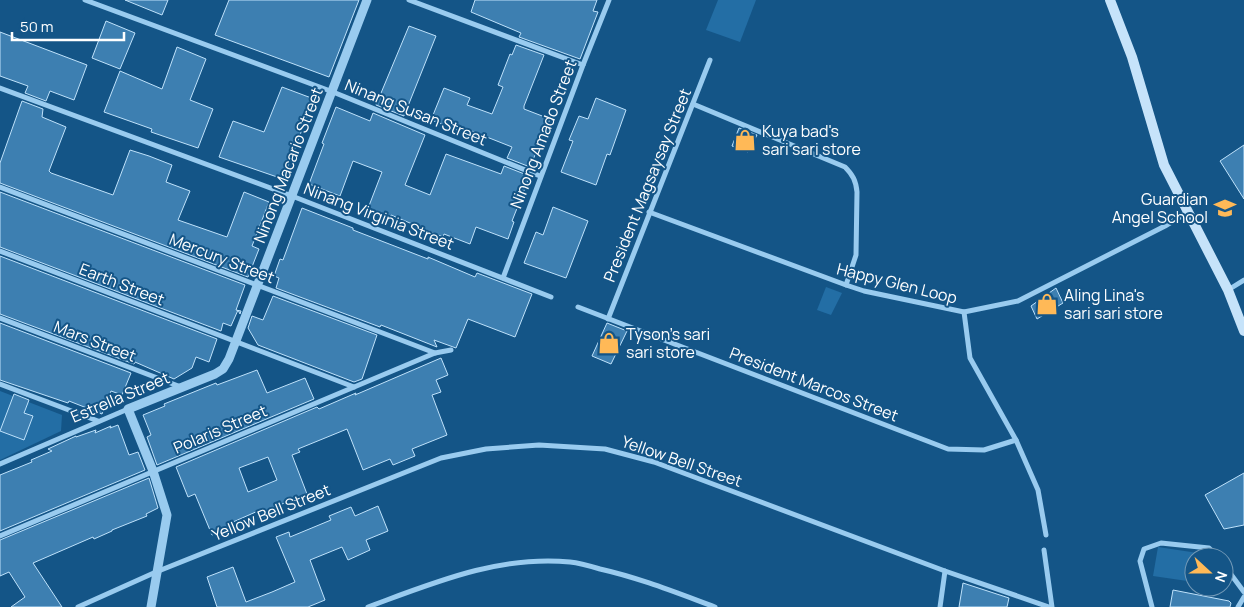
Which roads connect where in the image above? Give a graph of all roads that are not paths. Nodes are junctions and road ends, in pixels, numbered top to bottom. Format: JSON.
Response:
{"nodes":[{"id":1,"x":85,"y":0,"type":"edge"},
{"id":2,"x":367,"y":0,"type":"edge"},
{"id":3,"x":409,"y":0,"type":"edge"},
{"id":4,"x":609,"y":0,"type":"edge"},
{"id":5,"x":1110,"y":0,"type":"edge"},
{"id":6,"x":710,"y":60,"type":"dead end"},
{"id":7,"x":582,"y":65,"type":"junction"},
{"id":8,"x":0,"y":88,"type":"edge"},
{"id":9,"x":333,"y":92,"type":"junction"},
{"id":10,"x":693,"y":104,"type":"junction"},
{"id":11,"x":540,"y":176,"type":"junction"},
{"id":12,"x":0,"y":187,"type":"edge"},
{"id":13,"x":292,"y":196,"type":"junction"},
{"id":14,"x":649,"y":212,"type":"junction"},
{"id":15,"x":1188,"y":212,"type":"junction"},
{"id":16,"x":0,"y":251,"type":"edge"},
{"id":17,"x":503,"y":278,"type":"junction"},
{"id":18,"x":1244,"y":280,"type":"edge"},
{"id":19,"x":257,"y":284,"type":"junction"},
{"id":20,"x":846,"y":285,"type":"junction"},
{"id":21,"x":1228,"y":290,"type":"junction"},
{"id":22,"x":551,"y":297,"type":"dead end"},
{"id":23,"x":578,"y":307,"type":"dead end"},
{"id":24,"x":964,"y":312,"type":"junction"},
{"id":25,"x":0,"y":318,"type":"edge"},
{"id":26,"x":608,"y":319,"type":"junction"},
{"id":27,"x":1244,"y":331,"type":"edge"},
{"id":28,"x":236,"y":341,"type":"junction"},
{"id":29,"x":451,"y":350,"type":"dead end"},
{"id":30,"x":436,"y":353,"type":"junction"},
{"id":31,"x":0,"y":384,"type":"edge"},
{"id":32,"x":354,"y":387,"type":"junction"},
{"id":33,"x":181,"y":388,"type":"junction"},
{"id":34,"x":128,"y":409,"type":"junction"},
{"id":35,"x":98,"y":422,"type":"junction"},
{"id":36,"x":1016,"y":440,"type":"junction"},
{"id":37,"x":0,"y":464,"type":"edge"},
{"id":38,"x":153,"y":471,"type":"junction"},
{"id":39,"x":1046,"y":535,"type":"dead end"},
{"id":40,"x":0,"y":536,"type":"edge"},
{"id":41,"x":1199,"y":547,"type":"edge"},
{"id":42,"x":1044,"y":550,"type":"dead end"},
{"id":43,"x":945,"y":571,"type":"junction"},
{"id":44,"x":156,"y":572,"type":"junction"},
{"id":45,"x":1234,"y":578,"type":"edge"},
{"id":46,"x":1244,"y":592,"type":"edge"},
{"id":47,"x":1244,"y":597,"type":"edge"},
{"id":48,"x":78,"y":607,"type":"edge"},
{"id":49,"x":151,"y":607,"type":"edge"},
{"id":50,"x":368,"y":607,"type":"edge"},
{"id":51,"x":715,"y":607,"type":"edge"},
{"id":52,"x":940,"y":607,"type":"edge"},
{"id":53,"x":1050,"y":607,"type":"edge"},
{"id":54,"x":1152,"y":607,"type":"edge"},
{"id":55,"x":1238,"y":607,"type":"edge"}],
"edges":[{"from":1,"to":9,"type":"street","name":"Ninang Susan Street"},
{"from":2,"to":9,"type":"street","name":"Ninong Macario Street"},
{"from":3,"to":7,"type":"street"},
{"from":4,"to":7,"type":"street","name":"Ninong Amado Street"},
{"from":5,"to":15,"type":"main road"},
{"from":6,"to":10,"type":"street","name":"President Magsaysay Street"},
{"from":7,"to":11,"type":"street","name":"Ninong Amado Street"},
{"from":8,"to":13,"type":"street","name":"Ninang Virginia Street"},
{"from":9,"to":11,"type":"street","name":"Ninang Susan Street"},
{"from":9,"to":13,"type":"street","name":"Ninong Macario Street"},
{"from":10,"to":14,"type":"street","name":"President Magsaysay Street"},
{"from":10,"to":20,"type":"street"},
{"from":11,"to":17,"type":"street","name":"Ninong Amado Street"},
{"from":12,"to":19,"type":"street","name":"Mercury Street"},
{"from":13,"to":17,"type":"street","name":"Ninang Virginia Street"},
{"from":13,"to":19,"type":"street","name":"Ninong Macario Street"},
{"from":14,"to":20,"type":"street","name":"Happy Glen Loop"},
{"from":14,"to":26,"type":"street","name":"President Magsaysay Street"},
{"from":15,"to":21,"type":"main road"},
{"from":15,"to":24,"type":"street","name":"Happy Glen Loop"},
{"from":16,"to":28,"type":"street","name":"Earth Street"},
{"from":17,"to":22,"type":"street","name":"Ninang Virginia Street"},
{"from":18,"to":21,"type":"street"},
{"from":19,"to":28,"type":"street","name":"Ninong Macario Street"},
{"from":19,"to":30,"type":"street","name":"Mercury Street"},
{"from":20,"to":24,"type":"street","name":"Happy Glen Loop"},
{"from":21,"to":27,"type":"main road"},
{"from":23,"to":26,"type":"street","name":"President Marcos Street"},
{"from":24,"to":36,"type":"street"},
{"from":25,"to":33,"type":"street","name":"Mars Street"},
{"from":26,"to":36,"type":"street","name":"President Marcos Street"},
{"from":28,"to":32,"type":"street","name":"Earth Street"},
{"from":28,"to":33,"type":"street","name":"Estrella Street"},
{"from":29,"to":30,"type":"street","name":"Polaris Street"},
{"from":30,"to":32,"type":"street","name":"Polaris Street"},
{"from":31,"to":35,"type":"street"},
{"from":32,"to":38,"type":"street","name":"Polaris Street"},
{"from":33,"to":34,"type":"street","name":"Estrella Street"},
{"from":34,"to":35,"type":"street","name":"Estrella Street"},
{"from":34,"to":38,"type":"street"},
{"from":35,"to":37,"type":"street","name":"Estrella Street"},
{"from":36,"to":39,"type":"street"},
{"from":38,"to":40,"type":"street","name":"Polaris Street"},
{"from":38,"to":44,"type":"street"},
{"from":41,"to":54,"type":"street"},
{"from":42,"to":53,"type":"street"},
{"from":43,"to":44,"type":"street","name":"Yellow Bell Street"},
{"from":43,"to":52,"type":"street"},
{"from":43,"to":53,"type":"street","name":"Yellow Bell Street"},
{"from":44,"to":48,"type":"street","name":"Yellow Bell Street"},
{"from":44,"to":49,"type":"street"},
{"from":45,"to":46,"type":"street"},
{"from":47,"to":55,"type":"street"},
{"from":50,"to":51,"type":"street"}]}
